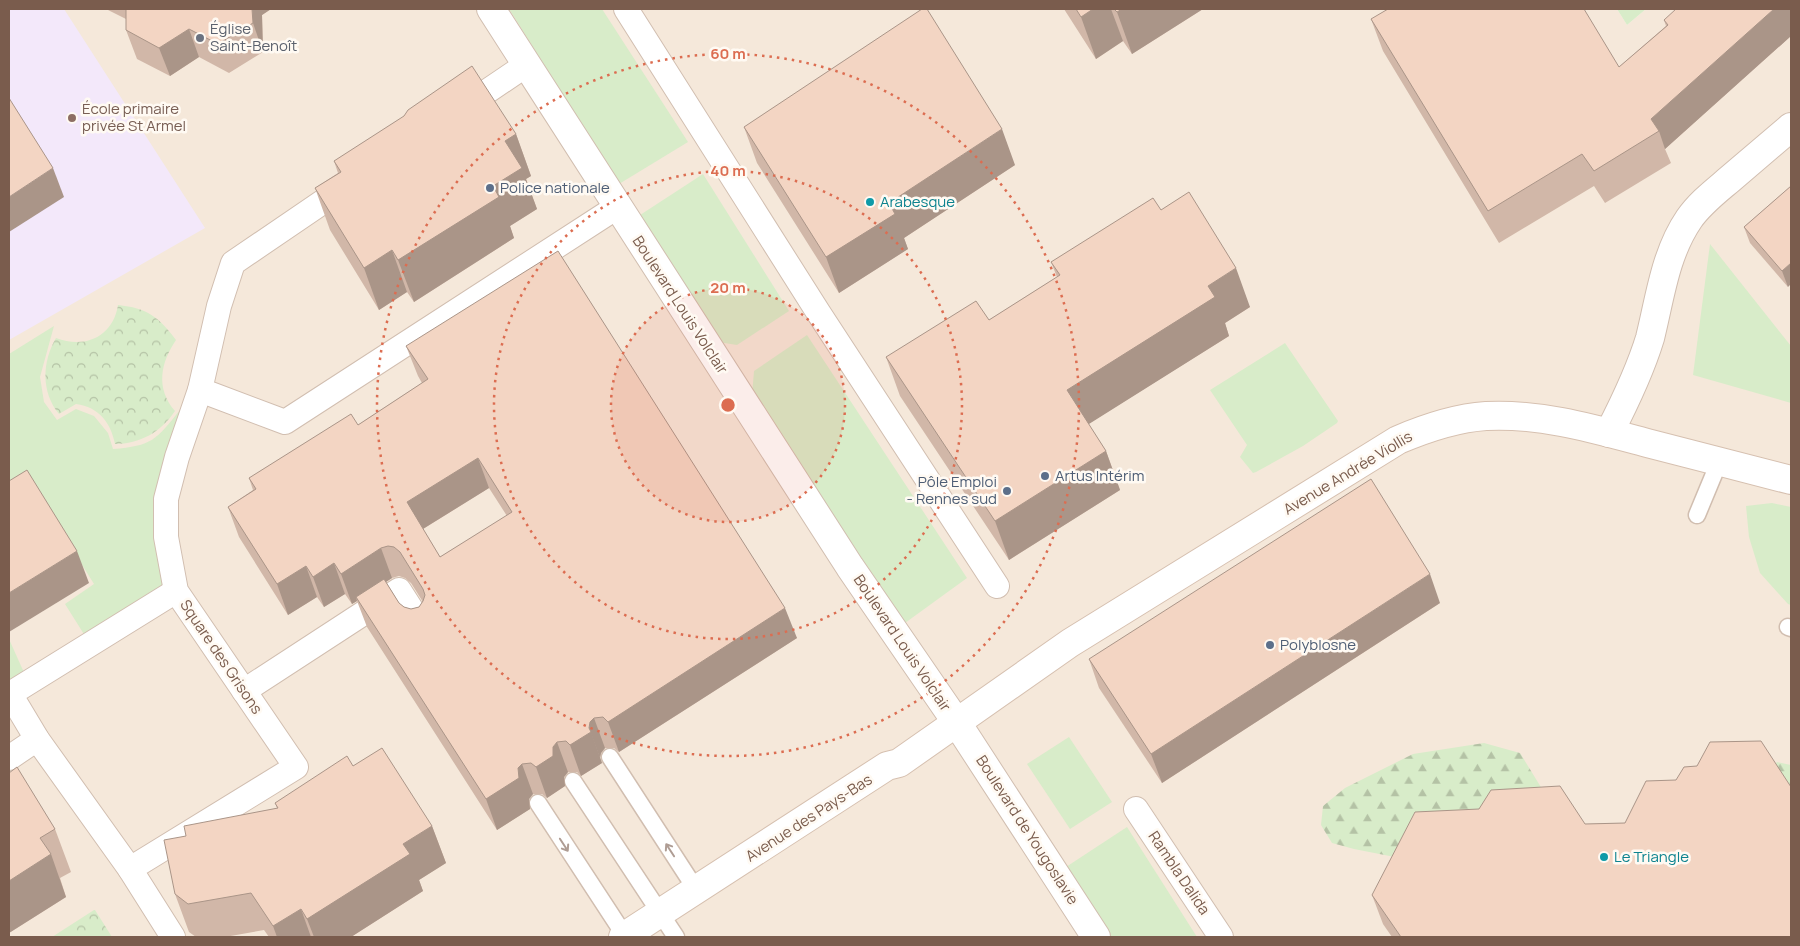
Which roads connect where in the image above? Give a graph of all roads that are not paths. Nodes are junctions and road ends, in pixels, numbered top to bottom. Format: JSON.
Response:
{"nodes":[{"id":1,"x":490,"y":9,"type":"edge"},
{"id":2,"x":626,"y":9,"type":"edge"},
{"id":3,"x":526,"y":65,"type":"junction"},
{"id":4,"x":444,"y":120,"type":"edge"},
{"id":5,"x":1791,"y":126,"type":"edge"},
{"id":6,"x":363,"y":175,"type":"edge"},
{"id":7,"x":617,"y":207,"type":"junction"},
{"id":8,"x":200,"y":390,"type":"junction"},
{"id":9,"x":1609,"y":432,"type":"junction"},
{"id":10,"x":1719,"y":462,"type":"junction"},
{"id":11,"x":1791,"y":480,"type":"edge"},
{"id":12,"x":1698,"y":515,"type":"dead end"},
{"id":13,"x":997,"y":586,"type":"dead end"},
{"id":14,"x":176,"y":591,"type":"junction"},
{"id":15,"x":422,"y":626,"type":"edge"},
{"id":16,"x":244,"y":691,"type":"junction"},
{"id":17,"x":957,"y":723,"type":"junction"},
{"id":18,"x":38,"y":739,"type":"junction"},
{"id":19,"x":610,"y":757,"type":"edge"},
{"id":20,"x":9,"y":758,"type":"edge"},
{"id":21,"x":573,"y":781,"type":"dead end"},
{"id":22,"x":538,"y":804,"type":"dead end"},
{"id":23,"x":1136,"y":809,"type":"dead end"},
{"id":24,"x":130,"y":869,"type":"junction"},
{"id":25,"x":697,"y":890,"type":"junction"},
{"id":26,"x":660,"y":914,"type":"junction"},
{"id":27,"x":173,"y":937,"type":"edge"},
{"id":28,"x":624,"y":937,"type":"edge"},
{"id":29,"x":676,"y":937,"type":"edge"},
{"id":30,"x":1096,"y":937,"type":"edge"},
{"id":31,"x":1221,"y":937,"type":"edge"}],
"edges":[{"from":1,"to":3,"type":"street","name":"Boulevard Louis Volclair"},
{"from":2,"to":13,"type":"street"},
{"from":3,"to":4,"type":"street"},
{"from":3,"to":7,"type":"street","name":"Boulevard Louis Volclair"},
{"from":5,"to":9,"type":"street"},
{"from":6,"to":8,"type":"street"},
{"from":7,"to":8,"type":"street"},
{"from":7,"to":17,"type":"street","name":"Boulevard Louis Volclair"},
{"from":8,"to":14,"type":"street"},
{"from":9,"to":10,"type":"street","name":"Avenue Andrée Viollis"},
{"from":9,"to":17,"type":"street","name":"Avenue Andrée Viollis"},
{"from":10,"to":11,"type":"street","name":"Avenue Andrée Viollis"},
{"from":10,"to":12,"type":"lane"},
{"from":14,"to":16,"type":"street","name":"Square des Grisons"},
{"from":14,"to":18,"type":"street","name":"Square des Grisons"},
{"from":15,"to":16,"type":"street"},
{"from":16,"to":24,"type":"street","name":"Square des Grisons"},
{"from":17,"to":25,"type":"street","name":"Avenue des Pays-Bas"},
{"from":17,"to":30,"type":"street","name":"Boulevard de Yougoslavie"},
{"from":18,"to":20,"type":"street"},
{"from":18,"to":24,"type":"street","name":"Square des Grisons"},
{"from":25,"to":19,"type":"lane","one_way":true},
{"from":21,"to":26,"type":"lane"},
{"from":22,"to":28,"type":"lane","one_way":true},
{"from":23,"to":31,"type":"street","name":"Rambla Dalida"},
{"from":24,"to":27,"type":"street","name":"Square des Grisons"},
{"from":25,"to":26,"type":"street","name":"Avenue des Pays-Bas"},
{"from":26,"to":28,"type":"street","name":"Avenue des Pays-Bas"},
{"from":26,"to":29,"type":"lane"}]}
